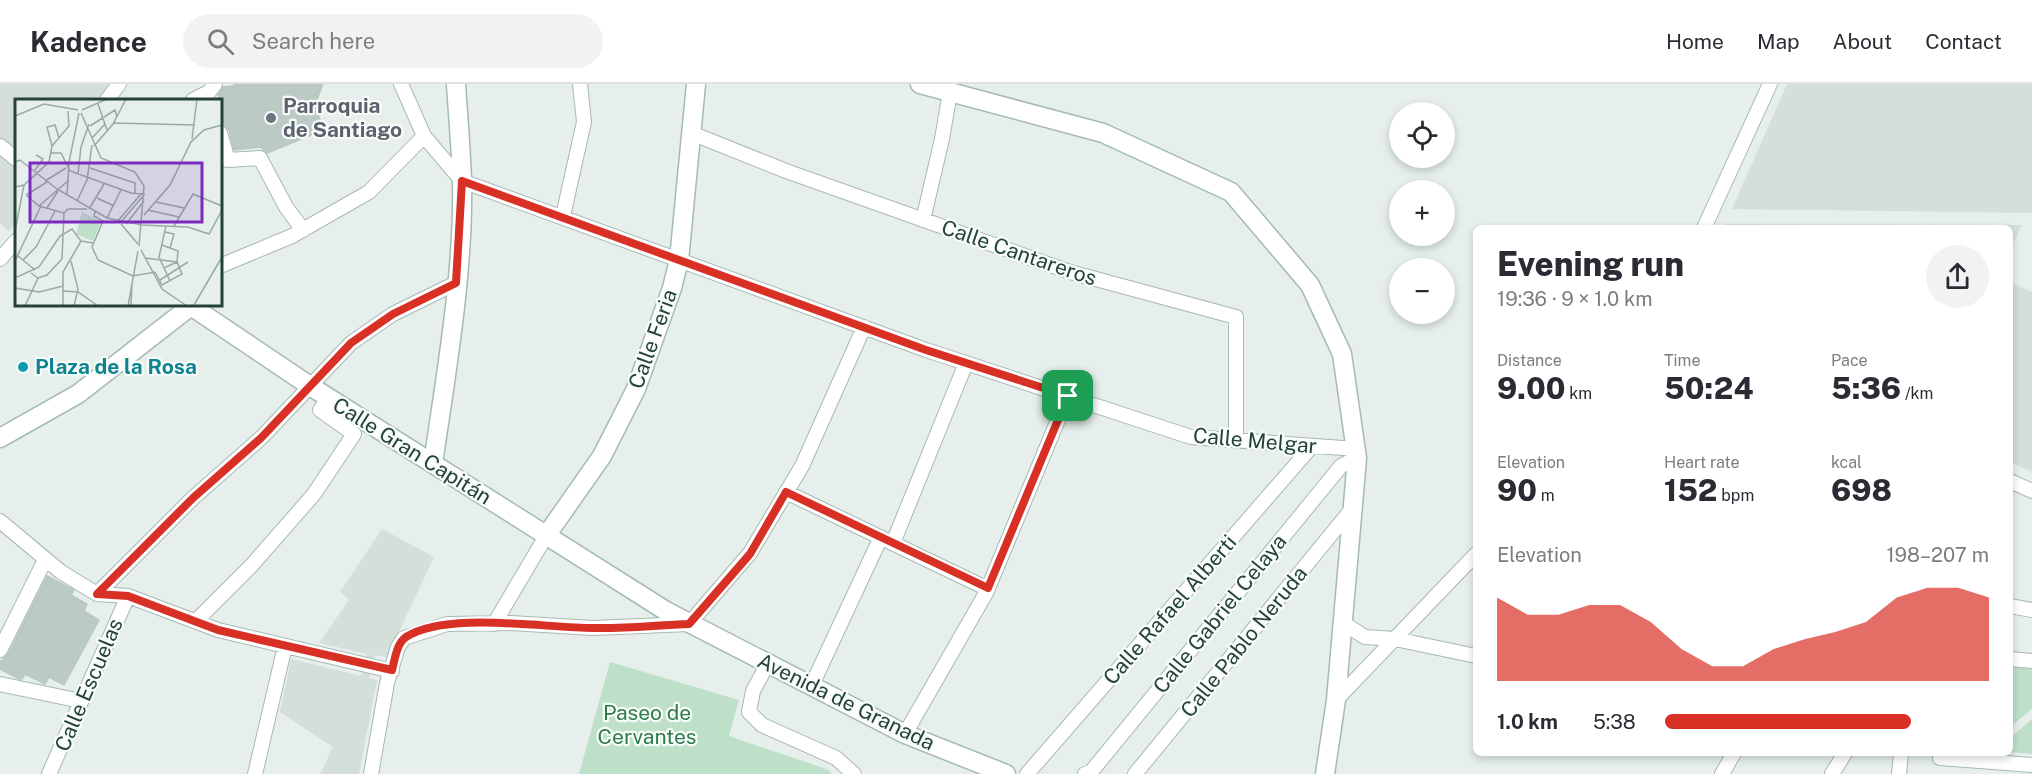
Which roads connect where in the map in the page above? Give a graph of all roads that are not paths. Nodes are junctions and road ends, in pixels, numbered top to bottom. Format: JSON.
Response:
{"nodes":[{"id":1,"x":119,"y":84,"type":"edge"},
{"id":2,"x":401,"y":84,"type":"edge"},
{"id":3,"x":456,"y":84,"type":"edge"},
{"id":4,"x":580,"y":84,"type":"edge"},
{"id":5,"x":696,"y":84,"type":"edge"},
{"id":6,"x":920,"y":84,"type":"edge"},
{"id":7,"x":1770,"y":84,"type":"edge"},
{"id":8,"x":212,"y":92,"type":"edge"},
{"id":9,"x":950,"y":92,"type":"junction"},
{"id":10,"x":108,"y":99,"type":"edge"},
{"id":11,"x":196,"y":99,"type":"edge"},
{"id":12,"x":691,"y":133,"type":"junction"},
{"id":13,"x":424,"y":136,"type":"junction"},
{"id":14,"x":222,"y":140,"type":"edge"},
{"id":15,"x":0,"y":146,"type":"edge"},
{"id":16,"x":15,"y":158,"type":"edge"},
{"id":17,"x":462,"y":181,"type":"junction"},
{"id":18,"x":563,"y":216,"type":"junction"},
{"id":19,"x":923,"y":220,"type":"junction"},
{"id":20,"x":1705,"y":225,"type":"edge"},
{"id":21,"x":303,"y":230,"type":"junction"},
{"id":22,"x":15,"y":242,"type":"edge"},
{"id":23,"x":0,"y":259,"type":"edge"},
{"id":24,"x":679,"y":260,"type":"junction"},
{"id":25,"x":222,"y":265,"type":"edge"},
{"id":26,"x":456,"y":283,"type":"junction"},
{"id":27,"x":189,"y":306,"type":"edge"},
{"id":28,"x":191,"y":306,"type":"edge"},
{"id":29,"x":864,"y":327,"type":"junction"},
{"id":30,"x":966,"y":363,"type":"junction"},
{"id":31,"x":310,"y":386,"type":"junction"},
{"id":32,"x":1068,"y":396,"type":"junction"},
{"id":33,"x":329,"y":398,"type":"junction"},
{"id":34,"x":0,"y":438,"type":"edge"},
{"id":35,"x":1236,"y":441,"type":"junction"},
{"id":36,"x":1312,"y":446,"type":"junction"},
{"id":37,"x":1357,"y":454,"type":"junction"},
{"id":38,"x":433,"y":464,"type":"junction"},
{"id":39,"x":2013,"y":482,"type":"edge"},
{"id":40,"x":2032,"y":490,"type":"edge"},
{"id":41,"x":786,"y":492,"type":"junction"},
{"id":42,"x":1352,"y":510,"type":"junction"},
{"id":43,"x":0,"y":521,"type":"edge"},
{"id":44,"x":546,"y":536,"type":"junction"},
{"id":45,"x":887,"y":540,"type":"junction"},
{"id":46,"x":1473,"y":557,"type":"edge"},
{"id":47,"x":45,"y":560,"type":"junction"},
{"id":48,"x":988,"y":588,"type":"junction"},
{"id":49,"x":97,"y":594,"type":"junction"},
{"id":50,"x":128,"y":596,"type":"junction"},
{"id":51,"x":2013,"y":607,"type":"edge"},
{"id":52,"x":2032,"y":610,"type":"edge"},
{"id":53,"x":196,"y":621,"type":"junction"},
{"id":54,"x":1342,"y":623,"type":"junction"},
{"id":55,"x":494,"y":624,"type":"junction"},
{"id":56,"x":689,"y":624,"type":"junction"},
{"id":57,"x":1395,"y":639,"type":"junction"},
{"id":58,"x":285,"y":646,"type":"junction"},
{"id":59,"x":0,"y":650,"type":"edge"},
{"id":60,"x":1473,"y":655,"type":"edge"},
{"id":61,"x":2013,"y":659,"type":"edge"},
{"id":62,"x":2032,"y":661,"type":"edge"},
{"id":63,"x":767,"y":664,"type":"junction"},
{"id":64,"x":392,"y":670,"type":"junction"},
{"id":65,"x":0,"y":684,"type":"edge"},
{"id":66,"x":811,"y":687,"type":"junction"},
{"id":67,"x":1336,"y":700,"type":"junction"},
{"id":68,"x":81,"y":701,"type":"junction"},
{"id":69,"x":905,"y":734,"type":"junction"},
{"id":70,"x":1732,"y":756,"type":"edge"},
{"id":71,"x":1843,"y":756,"type":"edge"},
{"id":72,"x":1901,"y":756,"type":"edge"},
{"id":73,"x":1940,"y":756,"type":"edge"},
{"id":74,"x":2032,"y":765,"type":"edge"},
{"id":75,"x":856,"y":773,"type":"edge"},
{"id":76,"x":49,"y":774,"type":"edge"},
{"id":77,"x":255,"y":774,"type":"edge"},
{"id":78,"x":371,"y":774,"type":"edge"},
{"id":79,"x":1006,"y":774,"type":"edge"},
{"id":80,"x":1027,"y":774,"type":"edge"},
{"id":81,"x":1085,"y":774,"type":"edge"},
{"id":82,"x":1135,"y":774,"type":"edge"},
{"id":83,"x":1325,"y":774,"type":"edge"},
{"id":84,"x":1722,"y":774,"type":"edge"},
{"id":85,"x":1832,"y":774,"type":"edge"},
{"id":86,"x":1899,"y":774,"type":"edge"}],
"edges":[{"from":1,"to":10,"type":"street"},
{"from":2,"to":13,"type":"street"},
{"from":3,"to":17,"type":"street"},
{"from":4,"to":18,"type":"street"},
{"from":5,"to":12,"type":"street","name":"Calle Feria"},
{"from":6,"to":9,"type":"street"},
{"from":7,"to":20,"type":"street"},
{"from":8,"to":11,"type":"street"},
{"from":9,"to":19,"type":"street"},
{"from":9,"to":37,"type":"street"},
{"from":12,"to":19,"type":"street","name":"Calle Cantareros"},
{"from":12,"to":24,"type":"street","name":"Calle Feria"},
{"from":13,"to":17,"type":"street"},
{"from":13,"to":21,"type":"street"},
{"from":14,"to":21,"type":"street"},
{"from":15,"to":16,"type":"street"},
{"from":17,"to":18,"type":"street","name":"Calle Melgar"},
{"from":17,"to":26,"type":"street"},
{"from":18,"to":24,"type":"street","name":"Calle Melgar"},
{"from":19,"to":35,"type":"street","name":"Calle Cantareros"},
{"from":21,"to":25,"type":"street"},
{"from":22,"to":23,"type":"street"},
{"from":24,"to":29,"type":"street","name":"Calle Melgar"},
{"from":24,"to":44,"type":"street","name":"Calle Feria"},
{"from":26,"to":31,"type":"street"},
{"from":26,"to":38,"type":"street"},
{"from":27,"to":34,"type":"street"},
{"from":28,"to":31,"type":"street","name":"Calle Gran Capitán"},
{"from":29,"to":30,"type":"street","name":"Calle Melgar"},
{"from":29,"to":41,"type":"street"},
{"from":30,"to":32,"type":"street","name":"Calle Melgar"},
{"from":30,"to":45,"type":"street"},
{"from":31,"to":33,"type":"street","name":"Calle Gran Capitán"},
{"from":31,"to":49,"type":"street"},
{"from":32,"to":35,"type":"street","name":"Calle Melgar"},
{"from":32,"to":48,"type":"street"},
{"from":33,"to":38,"type":"street","name":"Calle Gran Capitán"},
{"from":33,"to":53,"type":"street"},
{"from":35,"to":36,"type":"street","name":"Calle Melgar"},
{"from":36,"to":37,"type":"street","name":"Calle Melgar"},
{"from":36,"to":80,"type":"street","name":"Calle Rafael Alberti"},
{"from":37,"to":42,"type":"street"},
{"from":37,"to":81,"type":"street","name":"Calle Gabriel Celaya"},
{"from":38,"to":44,"type":"street","name":"Calle Gran Capitán"},
{"from":39,"to":40,"type":"street"},
{"from":41,"to":45,"type":"street"},
{"from":41,"to":56,"type":"street"},
{"from":42,"to":54,"type":"street"},
{"from":42,"to":82,"type":"street","name":"Calle Pablo Neruda"},
{"from":43,"to":47,"type":"street"},
{"from":44,"to":55,"type":"street"},
{"from":44,"to":56,"type":"street","name":"Calle Gran Capitán"},
{"from":45,"to":48,"type":"street"},
{"from":45,"to":66,"type":"street"},
{"from":46,"to":57,"type":"street"},
{"from":47,"to":49,"type":"street"},
{"from":47,"to":59,"type":"street"},
{"from":48,"to":69,"type":"street"},
{"from":49,"to":50,"type":"street"},
{"from":50,"to":53,"type":"street"},
{"from":50,"to":68,"type":"street","name":"Calle Escuelas"},
{"from":51,"to":52,"type":"street"},
{"from":53,"to":58,"type":"street"},
{"from":54,"to":57,"type":"street"},
{"from":54,"to":67,"type":"street"},
{"from":55,"to":56,"type":"street"},
{"from":55,"to":64,"type":"street"},
{"from":56,"to":63,"type":"street","name":"Avenida de Granada"},
{"from":57,"to":60,"type":"street"},
{"from":57,"to":67,"type":"street"},
{"from":58,"to":64,"type":"street"},
{"from":58,"to":77,"type":"street"},
{"from":61,"to":62,"type":"street"},
{"from":63,"to":66,"type":"street","name":"Avenida de Granada"},
{"from":63,"to":75,"type":"street"},
{"from":64,"to":78,"type":"street"},
{"from":65,"to":68,"type":"street"},
{"from":66,"to":69,"type":"street","name":"Avenida de Granada"},
{"from":67,"to":83,"type":"street"},
{"from":68,"to":76,"type":"street","name":"Calle Escuelas"},
{"from":69,"to":79,"type":"street","name":"Avenida de Granada"},
{"from":70,"to":84,"type":"street"},
{"from":71,"to":85,"type":"street"},
{"from":72,"to":86,"type":"street"},
{"from":73,"to":74,"type":"street"}]}
